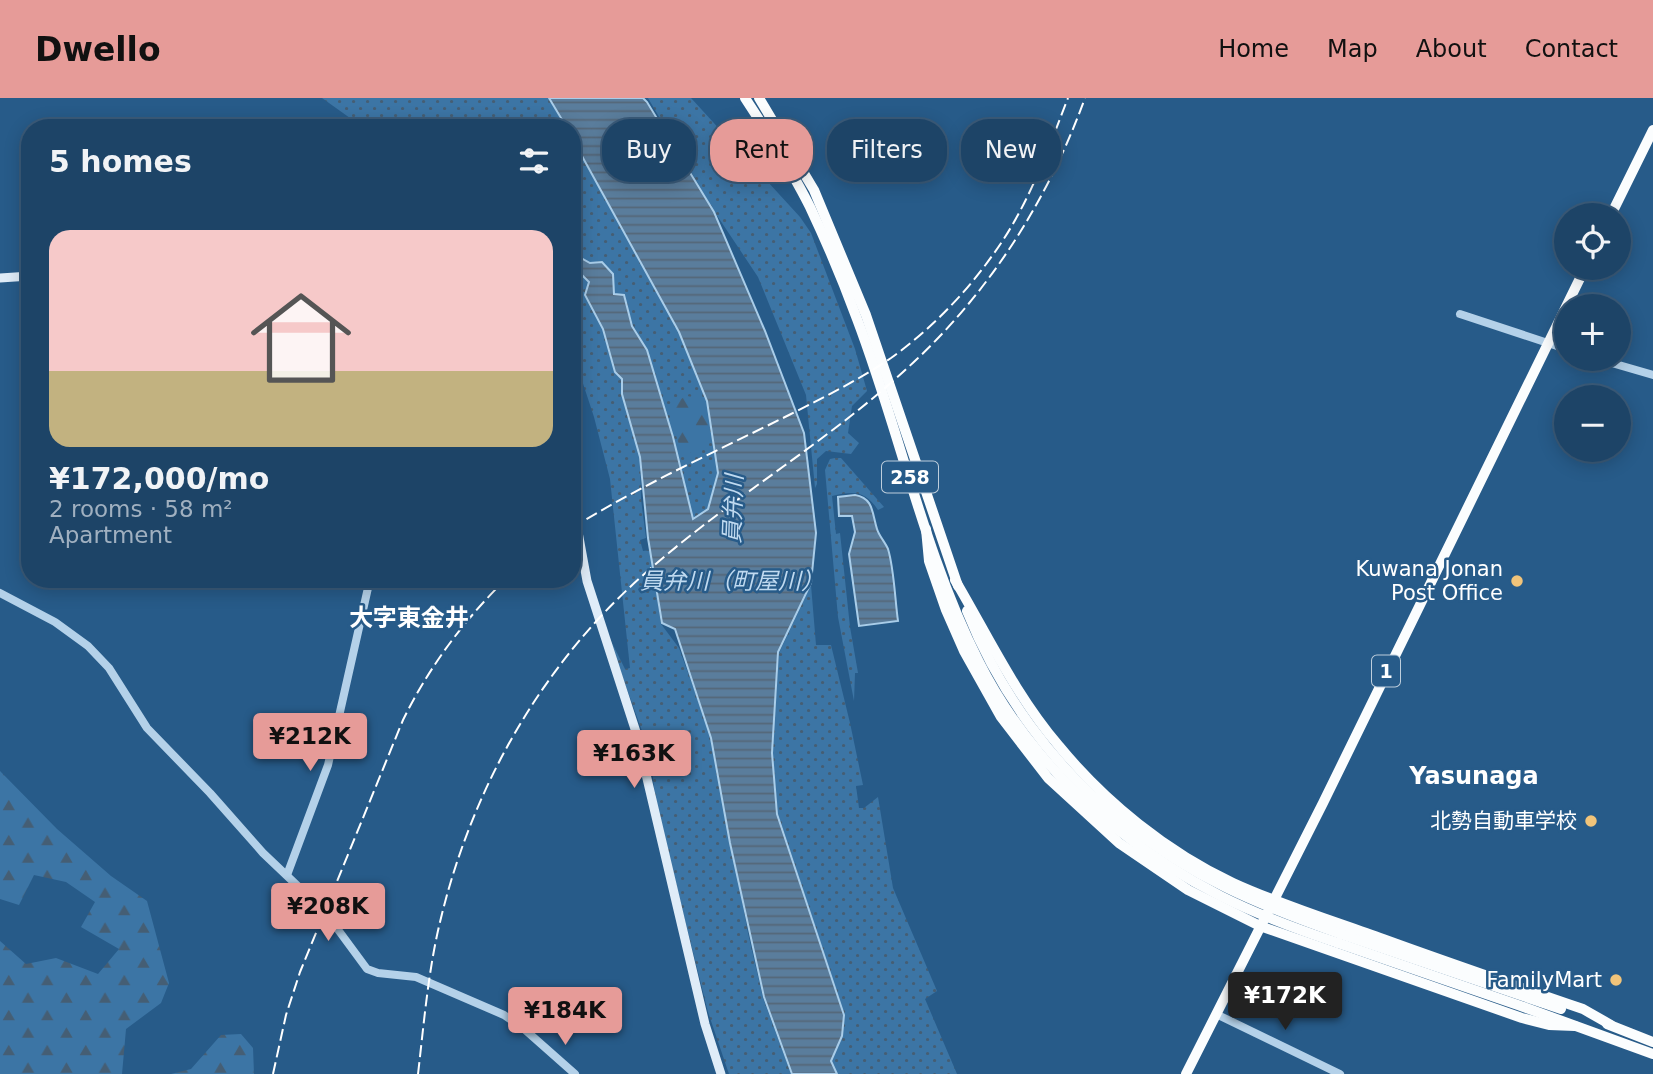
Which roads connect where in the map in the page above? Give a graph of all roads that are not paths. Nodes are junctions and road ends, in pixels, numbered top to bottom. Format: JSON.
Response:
{"nodes":[{"id":1,"x":745,"y":98,"type":"edge"},
{"id":2,"x":759,"y":98,"type":"edge"},
{"id":3,"x":1653,"y":130,"type":"edge"},
{"id":4,"x":1617,"y":203,"type":"edge"},
{"id":5,"x":21,"y":277,"type":"edge"},
{"id":6,"x":0,"y":278,"type":"edge"},
{"id":7,"x":1579,"y":280,"type":"edge"},
{"id":8,"x":1460,"y":314,"type":"dead end"},
{"id":9,"x":1547,"y":344,"type":"junction"},
{"id":10,"x":1554,"y":346,"type":"edge"},
{"id":11,"x":1631,"y":369,"type":"edge"},
{"id":12,"x":1653,"y":375,"type":"edge"},
{"id":13,"x":926,"y":529,"type":"junction"},
{"id":14,"x":581,"y":548,"type":"edge"},
{"id":15,"x":955,"y":580,"type":"junction"},
{"id":16,"x":368,"y":588,"type":"edge"},
{"id":17,"x":0,"y":593,"type":"edge"},
{"id":18,"x":1119,"y":825,"type":"junction"},
{"id":19,"x":287,"y":875,"type":"junction"},
{"id":20,"x":1274,"y":900,"type":"junction"},
{"id":21,"x":1260,"y":926,"type":"junction"},
{"id":22,"x":1339,"y":938,"type":"junction"},
{"id":23,"x":1218,"y":1015,"type":"junction"},
{"id":24,"x":1575,"y":1026,"type":"junction"},
{"id":25,"x":1611,"y":1026,"type":"junction"},
{"id":26,"x":1653,"y":1042,"type":"edge"},
{"id":27,"x":1653,"y":1054,"type":"edge"},
{"id":28,"x":575,"y":1074,"type":"edge"},
{"id":29,"x":721,"y":1074,"type":"edge"},
{"id":30,"x":1186,"y":1074,"type":"edge"},
{"id":31,"x":1340,"y":1074,"type":"edge"}],
"edges":[{"from":1,"to":13,"type":"highway","number":"258"},
{"from":2,"to":15,"type":"highway","number":"258"},
{"from":3,"to":4,"type":"highway"},
{"from":5,"to":6,"type":"main road"},
{"from":7,"to":9,"type":"highway","number":"1"},
{"from":8,"to":9,"type":"street"},
{"from":9,"to":10,"type":"street"},
{"from":9,"to":20,"type":"highway","number":"1"},
{"from":11,"to":12,"type":"street"},
{"from":13,"to":18,"type":"highway","number":"258"},
{"from":13,"to":21,"type":"highway"},
{"from":14,"to":29,"type":"main road"},
{"from":15,"to":18,"type":"highway","number":"258"},
{"from":15,"to":20,"type":"highway"},
{"from":16,"to":19,"type":"street"},
{"from":17,"to":19,"type":"street"},
{"from":18,"to":22,"type":"highway","number":"258","bridge":true},
{"from":19,"to":28,"type":"street"},
{"from":20,"to":21,"type":"highway","number":"1"},
{"from":20,"to":25,"type":"highway"},
{"from":21,"to":23,"type":"highway","number":"1"},
{"from":21,"to":24,"type":"highway"},
{"from":22,"to":24,"type":"highway","number":"258"},
{"from":22,"to":25,"type":"highway","number":"258"},
{"from":23,"to":30,"type":"highway","number":"1"},
{"from":23,"to":31,"type":"street"},
{"from":24,"to":27,"type":"highway","number":"258"},
{"from":25,"to":26,"type":"highway","number":"258"}]}
